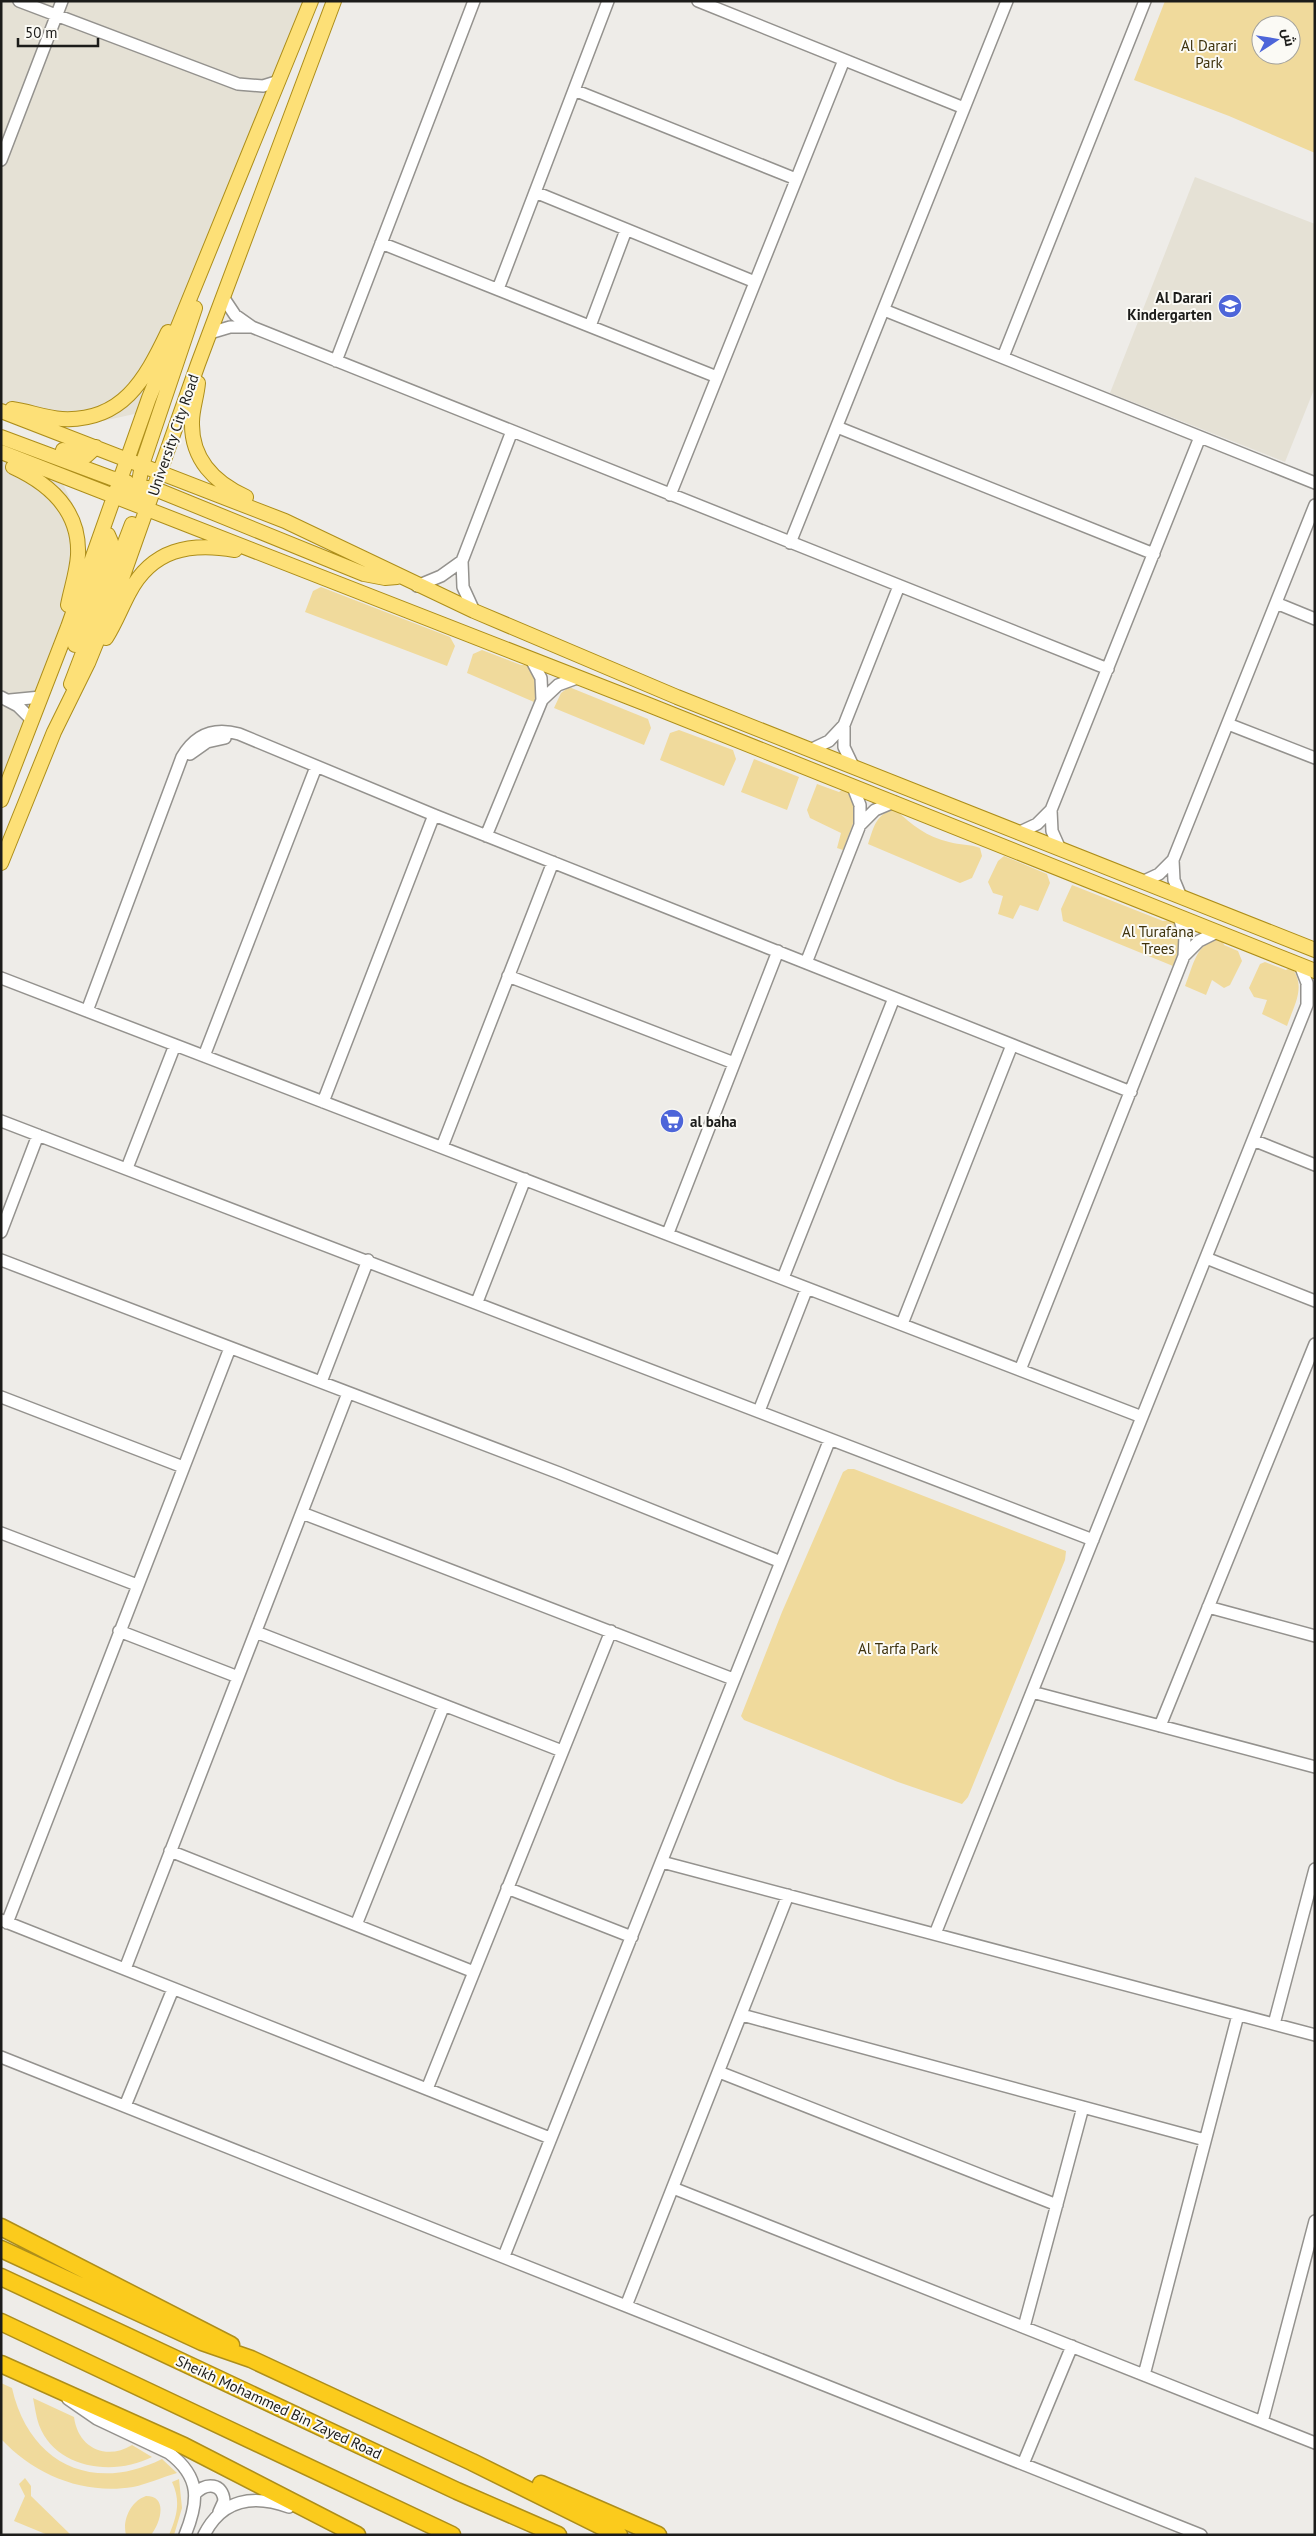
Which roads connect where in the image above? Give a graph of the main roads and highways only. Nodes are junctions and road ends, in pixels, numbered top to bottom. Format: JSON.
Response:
{"nodes":[{"id":1,"x":312,"y":1,"type":"edge"},
{"id":2,"x":334,"y":1,"type":"edge"},
{"id":3,"x":196,"y":288,"type":"junction"},
{"id":4,"x":198,"y":364,"type":"junction"},
{"id":5,"x":1,"y":407,"type":"edge"},
{"id":6,"x":1,"y":412,"type":"edge"},
{"id":7,"x":1,"y":427,"type":"edge"},
{"id":8,"x":1,"y":437,"type":"edge"},
{"id":9,"x":96,"y":447,"type":"junction"},
{"id":10,"x":4,"y":457,"type":"edge"},
{"id":11,"x":128,"y":459,"type":"junction"},
{"id":12,"x":161,"y":472,"type":"junction"},
{"id":13,"x":120,"y":481,"type":"junction"},
{"id":14,"x":143,"y":488,"type":"junction"},
{"id":15,"x":115,"y":497,"type":"junction"},
{"id":16,"x":285,"y":521,"type":"junction"},
{"id":17,"x":101,"y":534,"type":"junction"},
{"id":18,"x":260,"y":553,"type":"junction"},
{"id":19,"x":399,"y":576,"type":"junction"},
{"id":20,"x":68,"y":627,"type":"junction"},
{"id":21,"x":88,"y":663,"type":"junction"},
{"id":22,"x":74,"y":673,"type":"junction"},
{"id":23,"x":71,"y":697,"type":"junction"},
{"id":24,"x":720,"y":734,"type":"junction"},
{"id":25,"x":796,"y":744,"type":"junction"},
{"id":26,"x":1,"y":800,"type":"edge"},
{"id":27,"x":1,"y":863,"type":"edge"},
{"id":28,"x":1315,"y":950,"type":"edge"},
{"id":29,"x":1315,"y":971,"type":"edge"},
{"id":30,"x":1,"y":2227,"type":"edge"},
{"id":31,"x":1,"y":2249,"type":"edge"},
{"id":32,"x":1,"y":2277,"type":"edge"},
{"id":33,"x":1,"y":2322,"type":"edge"},
{"id":34,"x":251,"y":2360,"type":"junction"},
{"id":35,"x":1,"y":2364,"type":"edge"},
{"id":36,"x":472,"y":2462,"type":"junction"},
{"id":37,"x":357,"y":2535,"type":"edge"},
{"id":38,"x":452,"y":2535,"type":"edge"},
{"id":39,"x":558,"y":2535,"type":"edge"},
{"id":40,"x":619,"y":2535,"type":"edge"},
{"id":41,"x":658,"y":2535,"type":"edge"}],
"edges":[{"from":1,"to":3,"type":"main road"},
{"from":2,"to":4,"type":"main road","name":"University City Road"},
{"from":3,"to":5,"type":"main road"},
{"from":3,"to":11,"type":"main road"},
{"from":3,"to":14,"type":"main road"},
{"from":4,"to":12,"type":"main road","name":"University City Road"},
{"from":4,"to":16,"type":"main road"},
{"from":6,"to":9,"type":"main road"},
{"from":7,"to":9,"type":"main road"},
{"from":8,"to":13,"type":"main road"},
{"from":9,"to":11,"type":"main road"},
{"from":10,"to":15,"type":"main road"},
{"from":10,"to":20,"type":"main road"},
{"from":11,"to":13,"type":"main road"},
{"from":11,"to":14,"type":"main road"},
{"from":12,"to":14,"type":"main road"},
{"from":12,"to":14,"type":"main road","name":"University City Road"},
{"from":12,"to":16,"type":"main road"},
{"from":13,"to":14,"type":"main road"},
{"from":13,"to":15,"type":"main road"},
{"from":14,"to":15,"type":"main road"},
{"from":14,"to":18,"type":"main road"},
{"from":14,"to":19,"type":"main road"},
{"from":14,"to":21,"type":"main road","name":"University City Road"},
{"from":14,"to":22,"type":"main road"},
{"from":15,"to":17,"type":"main road"},
{"from":16,"to":19,"type":"main road"},
{"from":17,"to":20,"type":"main road"},
{"from":17,"to":22,"type":"main road"},
{"from":18,"to":21,"type":"main road"},
{"from":18,"to":24,"type":"main road"},
{"from":19,"to":25,"type":"main road"},
{"from":20,"to":26,"type":"main road"},
{"from":21,"to":23,"type":"main road","name":"University City Road"},
{"from":22,"to":23,"type":"main road"},
{"from":23,"to":27,"type":"main road","name":"University City Road"},
{"from":24,"to":25,"type":"main road"},
{"from":24,"to":29,"type":"main road"},
{"from":25,"to":28,"type":"main road"},
{"from":30,"to":34,"type":"highway"},
{"from":31,"to":34,"type":"highway"},
{"from":32,"to":39,"type":"highway","name":"Sheikh Mohammed Bin Zayed Road"},
{"from":33,"to":38,"type":"highway"},
{"from":34,"to":36,"type":"highway"},
{"from":35,"to":37,"type":"highway"},
{"from":36,"to":40,"type":"highway"},
{"from":36,"to":41,"type":"highway"}]}
